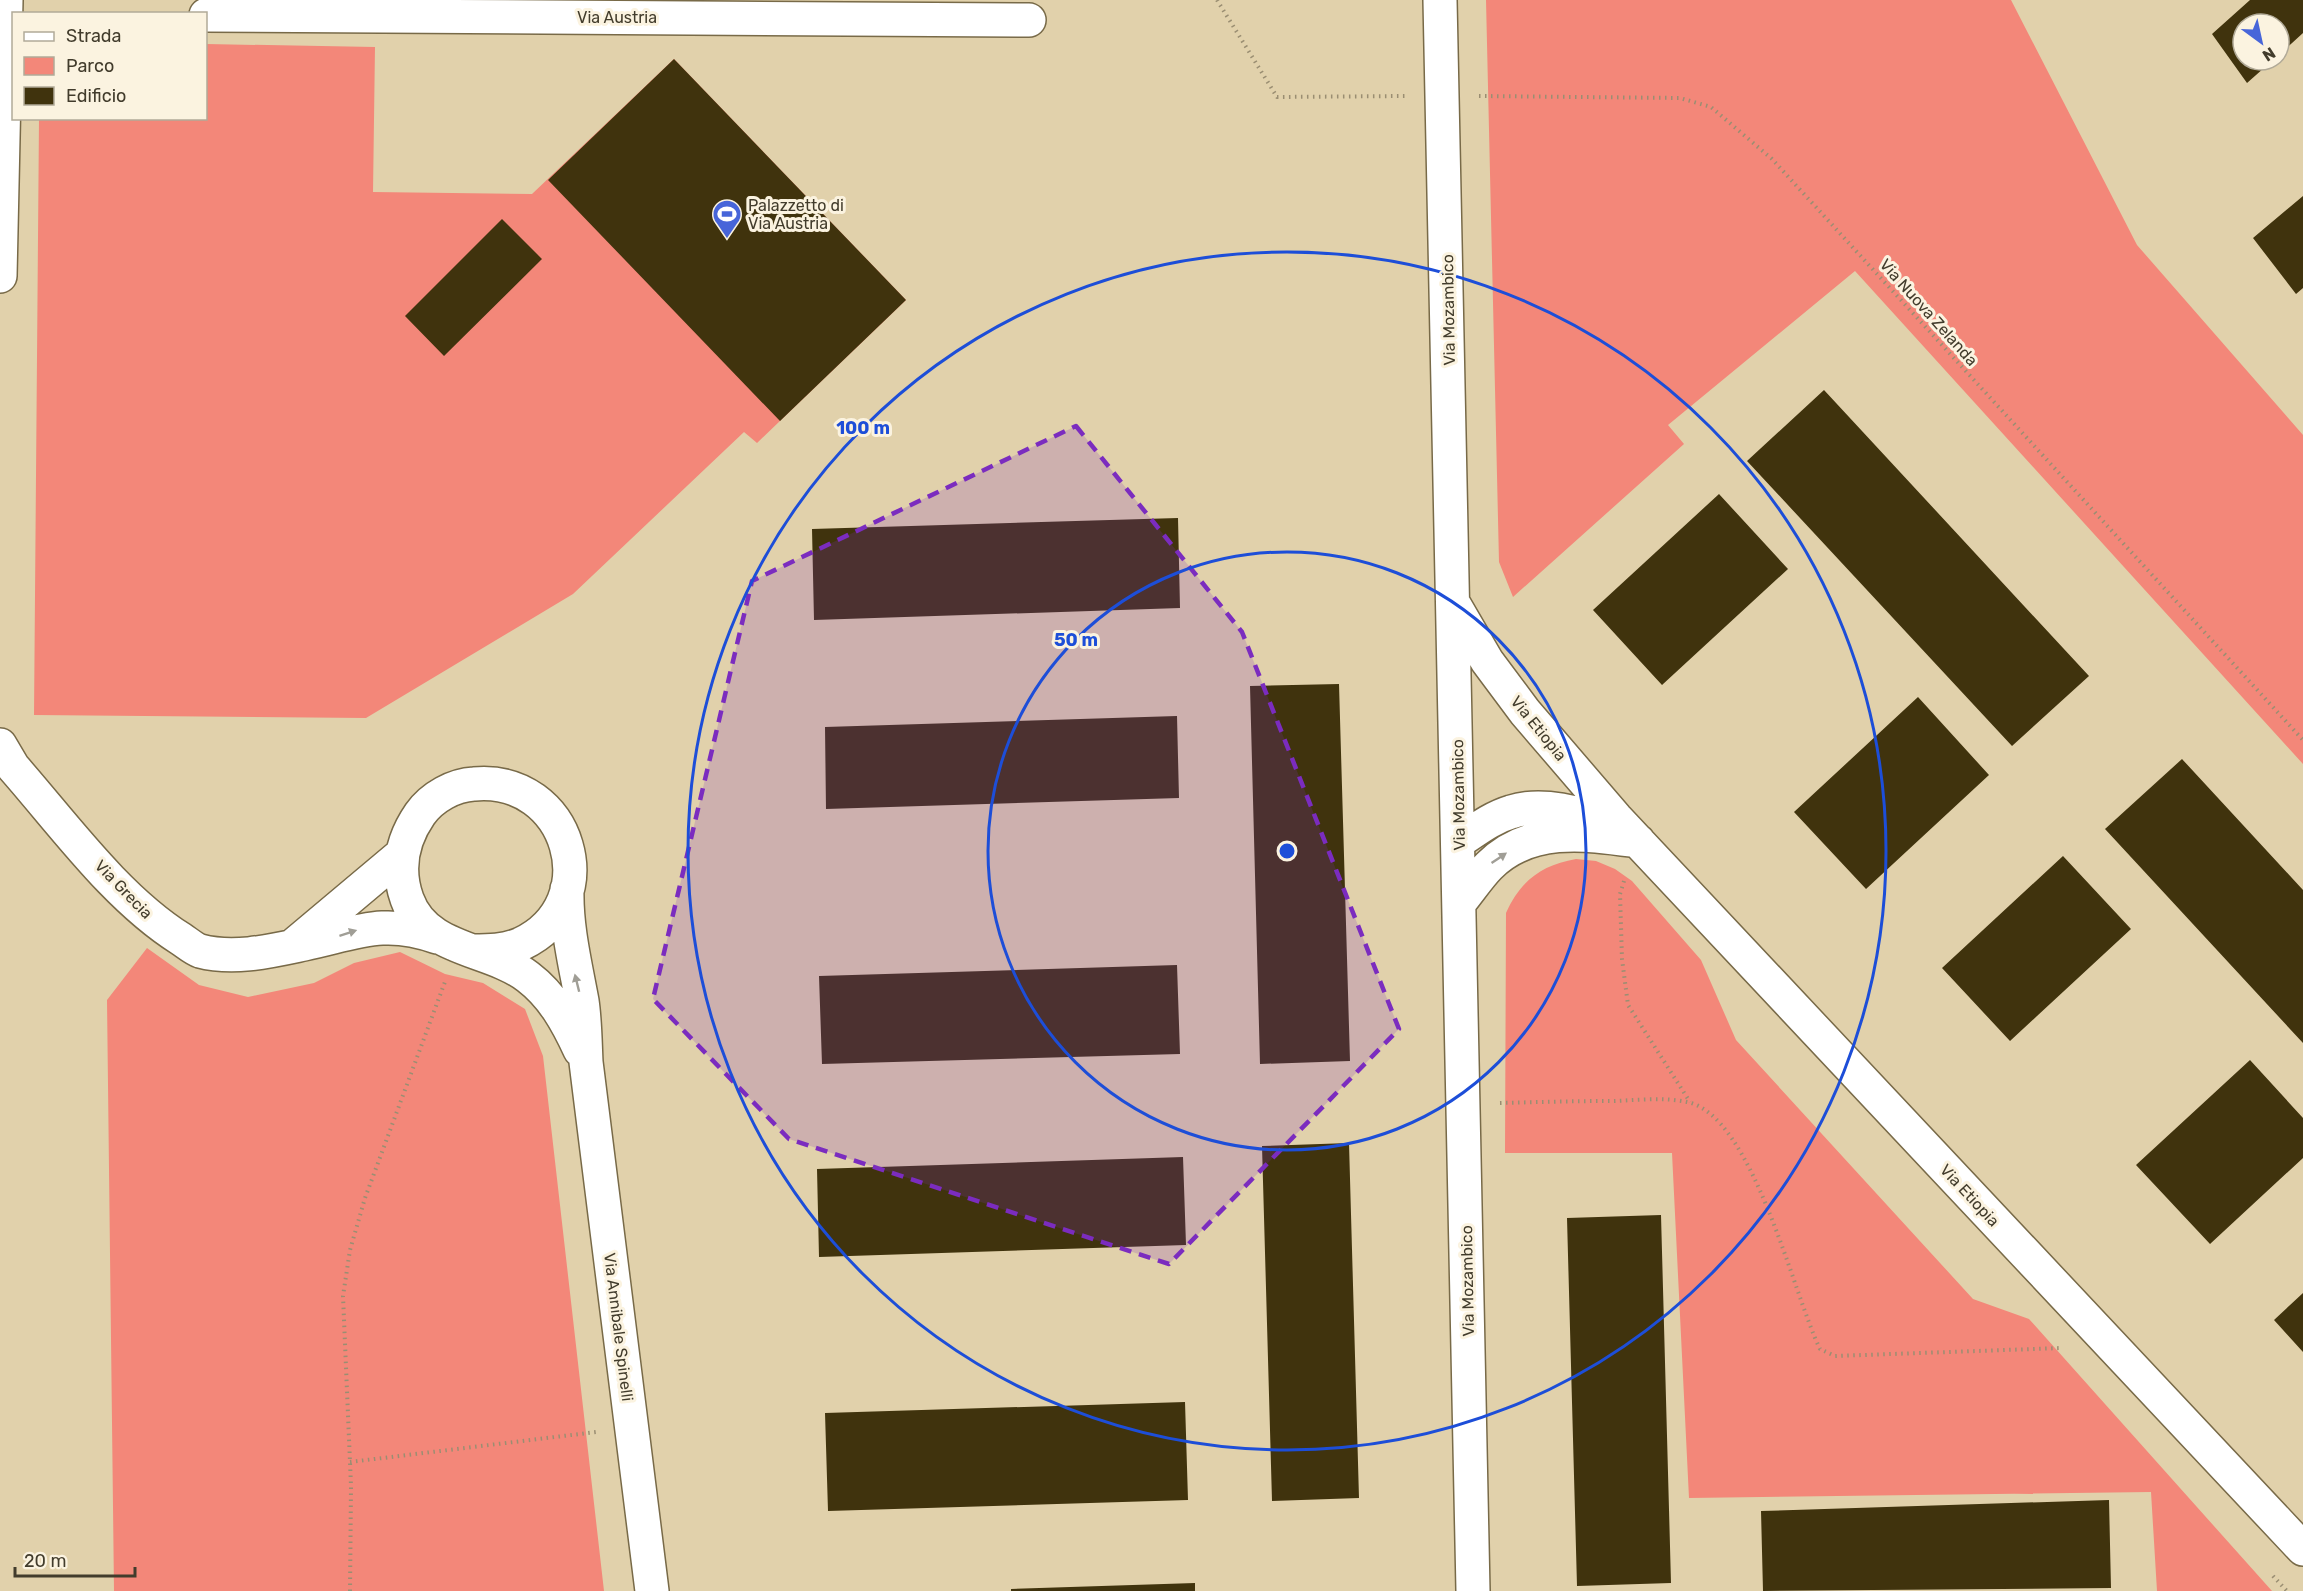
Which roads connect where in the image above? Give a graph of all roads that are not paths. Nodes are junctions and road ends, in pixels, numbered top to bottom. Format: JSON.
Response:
{"nodes":[{"id":1,"x":1440,"y":0,"type":"edge"},
{"id":2,"x":8,"y":9,"type":"edge"},
{"id":3,"x":207,"y":15,"type":"edge"},
{"id":4,"x":1029,"y":20,"type":"dead end"},
{"id":5,"x":0,"y":276,"type":"edge"},
{"id":6,"x":1454,"y":604,"type":"junction"},
{"id":7,"x":0,"y":745,"type":"edge"},
{"id":8,"x":1638,"y":841,"type":"junction"},
{"id":9,"x":1458,"y":842,"type":"junction"},
{"id":10,"x":401,"y":855,"type":"junction"},
{"id":11,"x":567,"y":889,"type":"junction"},
{"id":12,"x":1460,"y":902,"type":"junction"},
{"id":13,"x":437,"y":937,"type":"junction"},
{"id":14,"x":291,"y":947,"type":"junction"},
{"id":15,"x":472,"y":951,"type":"junction"},
{"id":16,"x":586,"y":1062,"type":"junction"},
{"id":17,"x":2303,"y":1550,"type":"edge"},
{"id":18,"x":652,"y":1591,"type":"edge"},
{"id":19,"x":1473,"y":1591,"type":"edge"}],
"edges":[{"from":1,"to":6,"type":"street","name":"Via Mozambico"},
{"from":2,"to":5,"type":"street"},
{"from":3,"to":4,"type":"street","name":"Via Austria"},
{"from":6,"to":8,"type":"street","name":"Via Etiopia"},
{"from":6,"to":9,"type":"street","name":"Via Mozambico"},
{"from":7,"to":14,"type":"street","name":"Via Grecia"},
{"from":8,"to":9,"type":"street","name":"Via Etiopia"},
{"from":12,"to":8,"type":"street","one_way":true},
{"from":8,"to":17,"type":"street","name":"Via Etiopia"},
{"from":9,"to":12,"type":"street","name":"Via Mozambico"},
{"from":10,"to":11,"type":"street"},
{"from":10,"to":13,"type":"street"},
{"from":10,"to":14,"type":"street","name":"Via Grecia"},
{"from":11,"to":15,"type":"street"},
{"from":16,"to":11,"type":"street","name":"Via Annibale Spinelli","one_way":true},
{"from":12,"to":19,"type":"street","name":"Via Mozambico"},
{"from":14,"to":13,"type":"street","name":"Via Grecia","one_way":true},
{"from":13,"to":15,"type":"street"},
{"from":15,"to":16,"type":"street","name":"Via Annibale Spinelli"},
{"from":16,"to":18,"type":"street","name":"Via Annibale Spinelli"}]}
